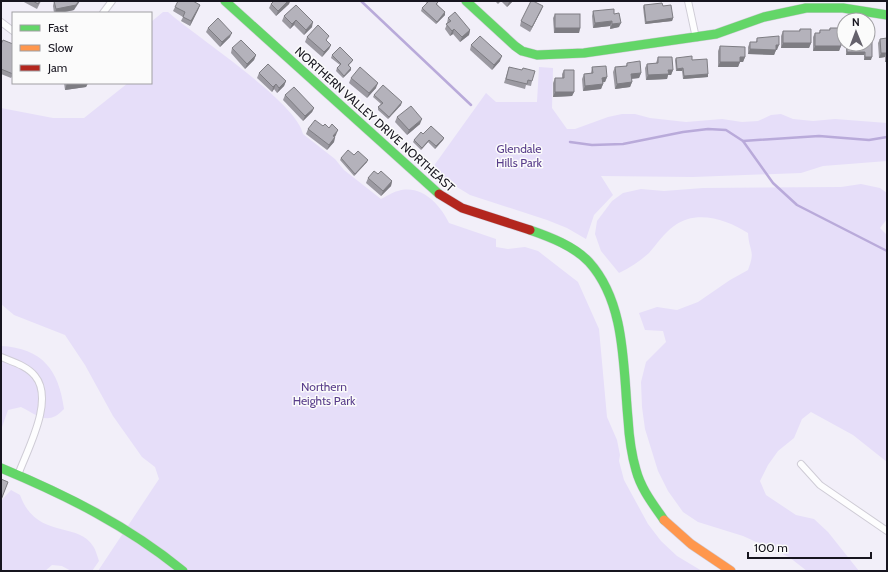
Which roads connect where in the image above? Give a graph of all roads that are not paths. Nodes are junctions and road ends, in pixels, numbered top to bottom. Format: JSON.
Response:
{"nodes":[{"id":1,"x":112,"y":1,"type":"edge"},
{"id":2,"x":226,"y":1,"type":"edge"},
{"id":3,"x":466,"y":1,"type":"edge"},
{"id":4,"x":688,"y":1,"type":"edge"},
{"id":5,"x":104,"y":12,"type":"edge"},
{"id":6,"x":887,"y":15,"type":"edge"},
{"id":7,"x":1,"y":22,"type":"edge"},
{"id":8,"x":12,"y":30,"type":"edge"},
{"id":9,"x":696,"y":38,"type":"junction"},
{"id":10,"x":1,"y":357,"type":"edge"},
{"id":11,"x":801,"y":464,"type":"dead end"},
{"id":12,"x":1,"y":468,"type":"edge"},
{"id":13,"x":18,"y":475,"type":"junction"},
{"id":14,"x":887,"y":531,"type":"edge"},
{"id":15,"x":183,"y":571,"type":"edge"},
{"id":16,"x":731,"y":571,"type":"edge"}],
"edges":[{"from":1,"to":5,"type":"street"},
{"from":2,"to":16,"type":"street","name":"NORTHERN VALLEY DRIVE NORTHEAST"},
{"from":3,"to":9,"type":"street"},
{"from":4,"to":9,"type":"street"},
{"from":6,"to":9,"type":"street"},
{"from":7,"to":8,"type":"street"},
{"from":10,"to":13,"type":"street"},
{"from":11,"to":14,"type":"street"},
{"from":12,"to":13,"type":"street"},
{"from":13,"to":15,"type":"street"}]}
